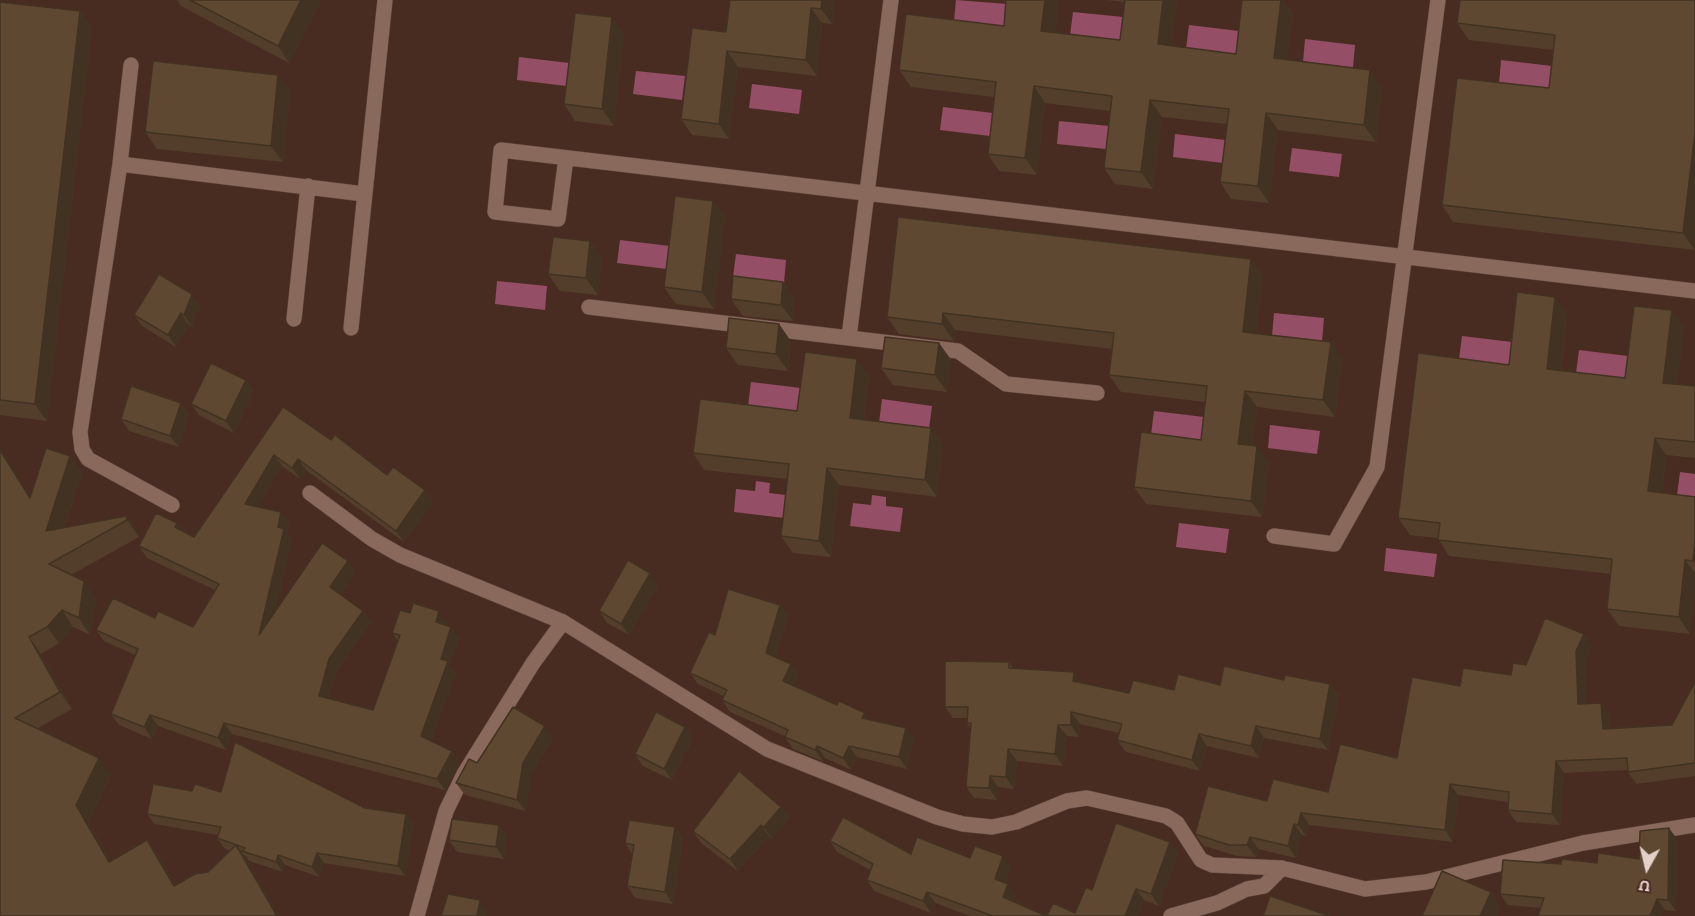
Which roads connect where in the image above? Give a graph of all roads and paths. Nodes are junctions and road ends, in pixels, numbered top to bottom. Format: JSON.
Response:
{"nodes":[{"id":1,"x":385,"y":0,"type":"edge"},
{"id":2,"x":891,"y":0,"type":"edge"},
{"id":3,"x":1438,"y":0,"type":"edge"},
{"id":4,"x":132,"y":65,"type":"dead end"},
{"id":5,"x":566,"y":158,"type":"junction"},
{"id":6,"x":120,"y":164,"type":"junction"},
{"id":7,"x":308,"y":186,"type":"junction"},
{"id":8,"x":364,"y":194,"type":"junction"},
{"id":9,"x":867,"y":194,"type":"junction"},
{"id":10,"x":1404,"y":258,"type":"junction"},
{"id":11,"x":1695,"y":291,"type":"edge"},
{"id":12,"x":589,"y":307,"type":"dead end"},
{"id":13,"x":294,"y":319,"type":"dead end"},
{"id":14,"x":351,"y":327,"type":"dead end"},
{"id":15,"x":849,"y":337,"type":"junction"},
{"id":16,"x":1097,"y":393,"type":"dead end"},
{"id":17,"x":310,"y":493,"type":"dead end"},
{"id":18,"x":172,"y":505,"type":"dead end"},
{"id":19,"x":1274,"y":536,"type":"dead end"},
{"id":20,"x":562,"y":622,"type":"junction"},
{"id":21,"x":1695,"y":825,"type":"edge"},
{"id":22,"x":1282,"y":868,"type":"junction"},
{"id":23,"x":417,"y":916,"type":"edge"},
{"id":24,"x":1171,"y":916,"type":"edge"}],
"edges":[{"from":1,"to":8,"type":"street"},
{"from":2,"to":9,"type":"street"},
{"from":3,"to":10,"type":"street"},
{"from":4,"to":6,"type":"street"},
{"from":5,"to":5,"type":"street"},
{"from":5,"to":9,"type":"street"},
{"from":6,"to":7,"type":"street"},
{"from":6,"to":18,"type":"street"},
{"from":7,"to":8,"type":"street"},
{"from":7,"to":13,"type":"street"},
{"from":8,"to":14,"type":"street"},
{"from":9,"to":10,"type":"street"},
{"from":9,"to":15,"type":"street"},
{"from":10,"to":11,"type":"street"},
{"from":10,"to":19,"type":"street"},
{"from":12,"to":15,"type":"street"},
{"from":15,"to":16,"type":"street"},
{"from":17,"to":20,"type":"street"},
{"from":20,"to":22,"type":"street"},
{"from":20,"to":23,"type":"street"},
{"from":21,"to":22,"type":"street"},
{"from":22,"to":24,"type":"street"}]}
